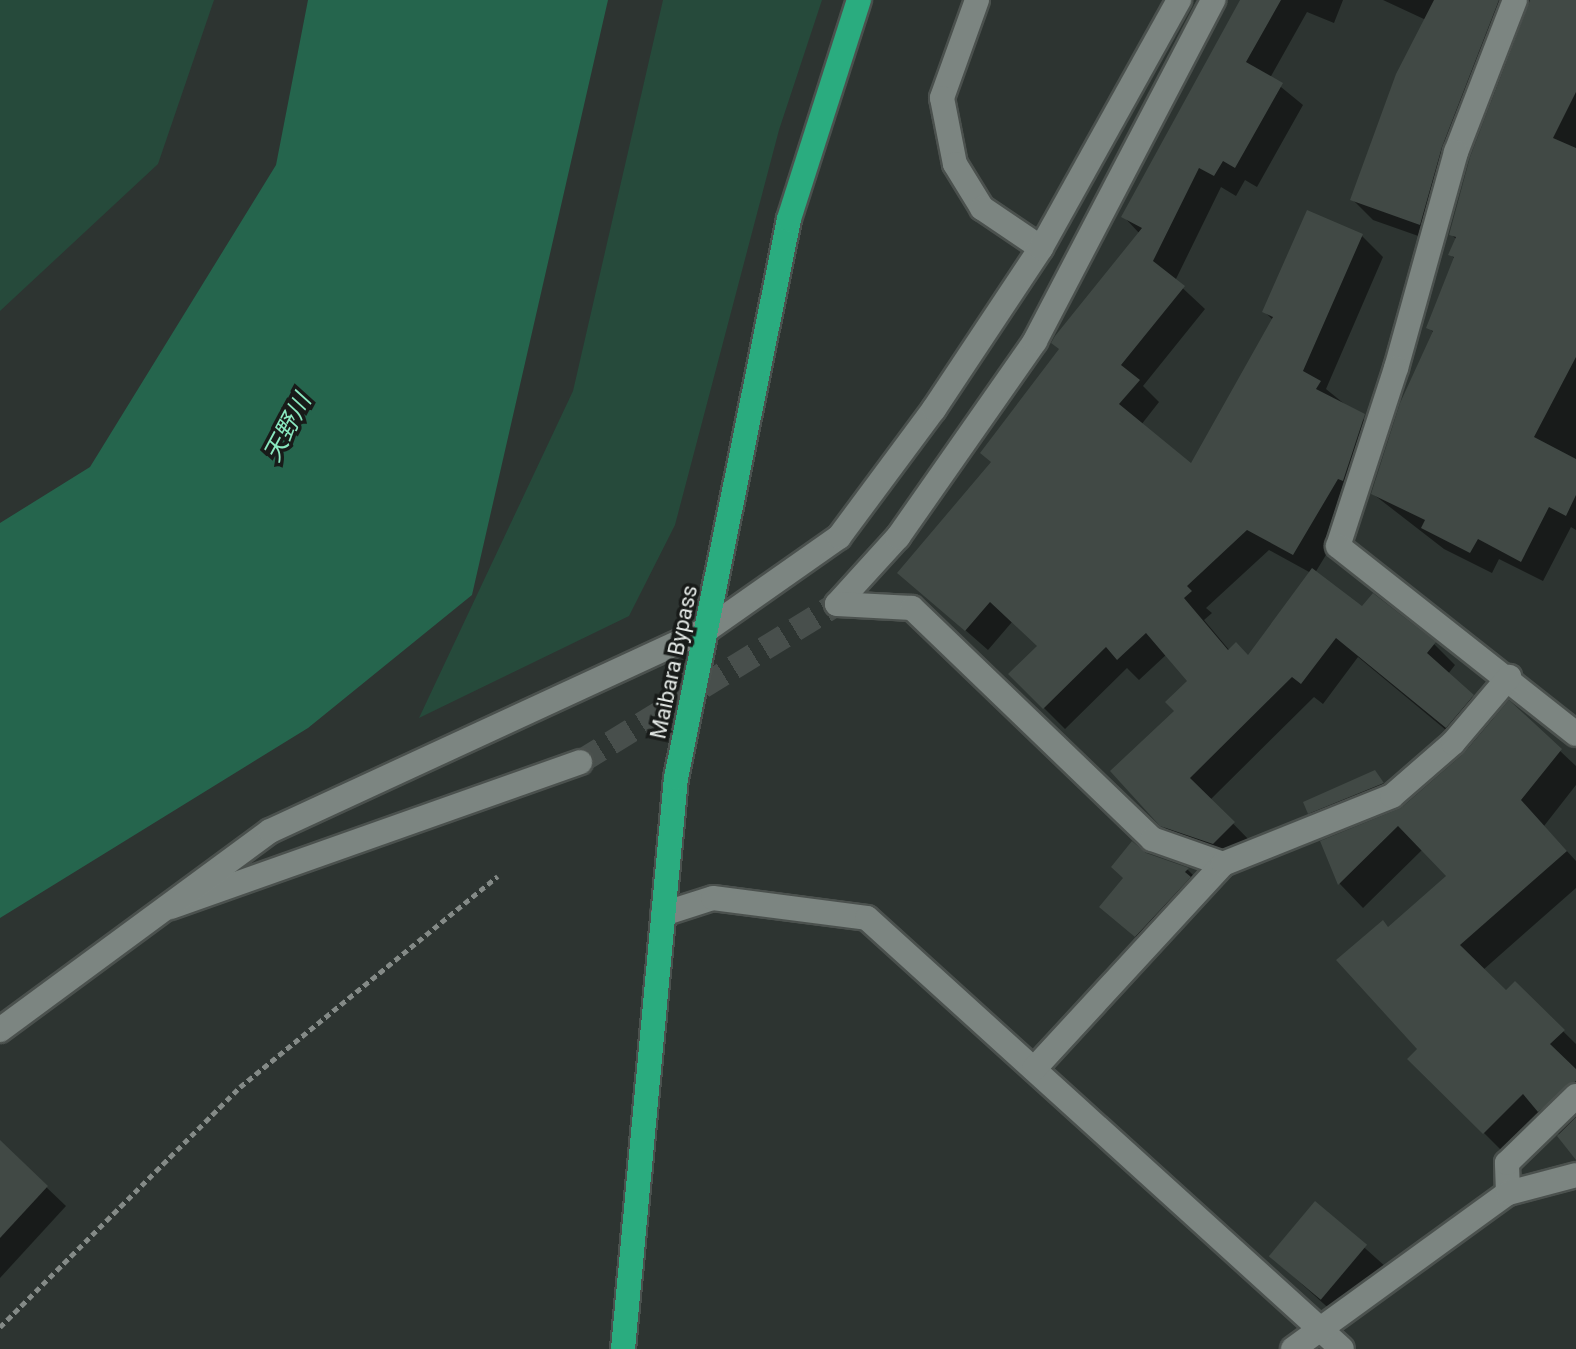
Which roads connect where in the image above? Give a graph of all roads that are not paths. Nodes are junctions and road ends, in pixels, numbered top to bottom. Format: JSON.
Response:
{"nodes":[{"id":1,"x":859,"y":0,"type":"edge"},
{"id":2,"x":977,"y":0,"type":"edge"},
{"id":3,"x":1179,"y":0,"type":"edge"},
{"id":4,"x":1213,"y":0,"type":"edge"},
{"id":5,"x":1515,"y":0,"type":"edge"},
{"id":6,"x":1041,"y":248,"type":"junction"},
{"id":7,"x":708,"y":629,"type":"junction"},
{"id":8,"x":1509,"y":677,"type":"junction"},
{"id":9,"x":1576,"y":734,"type":"edge"},
{"id":10,"x":580,"y":762,"type":"tunnel mouth"},
{"id":11,"x":1223,"y":864,"type":"junction"},
{"id":12,"x":161,"y":911,"type":"junction"},
{"id":13,"x":663,"y":914,"type":"junction"},
{"id":14,"x":0,"y":1030,"type":"edge"},
{"id":15,"x":1034,"y":1069,"type":"junction"},
{"id":16,"x":1576,"y":1096,"type":"edge"},
{"id":17,"x":1576,"y":1175,"type":"edge"},
{"id":18,"x":1508,"y":1193,"type":"junction"},
{"id":19,"x":1318,"y":1327,"type":"junction"},
{"id":20,"x":623,"y":1349,"type":"edge"},
{"id":21,"x":1293,"y":1349,"type":"edge"},
{"id":22,"x":1342,"y":1349,"type":"edge"}],
"edges":[{"from":1,"to":7,"type":"highway","name":"Maibara Bypass"},
{"from":2,"to":6,"type":"street"},
{"from":3,"to":6,"type":"street"},
{"from":4,"to":11,"type":"street"},
{"from":5,"to":8,"type":"street"},
{"from":6,"to":7,"type":"street"},
{"from":7,"to":12,"type":"street"},
{"from":7,"to":13,"type":"highway","name":"Maibara Bypass"},
{"from":8,"to":9,"type":"street"},
{"from":8,"to":11,"type":"street"},
{"from":10,"to":12,"type":"street"},
{"from":11,"to":15,"type":"street"},
{"from":12,"to":14,"type":"street"},
{"from":13,"to":15,"type":"street"},
{"from":13,"to":20,"type":"highway","name":"Maibara Bypass"},
{"from":15,"to":19,"type":"street"},
{"from":16,"to":18,"type":"street"},
{"from":17,"to":18,"type":"street"},
{"from":18,"to":19,"type":"street"},
{"from":19,"to":21,"type":"street"},
{"from":19,"to":22,"type":"street"}]}
